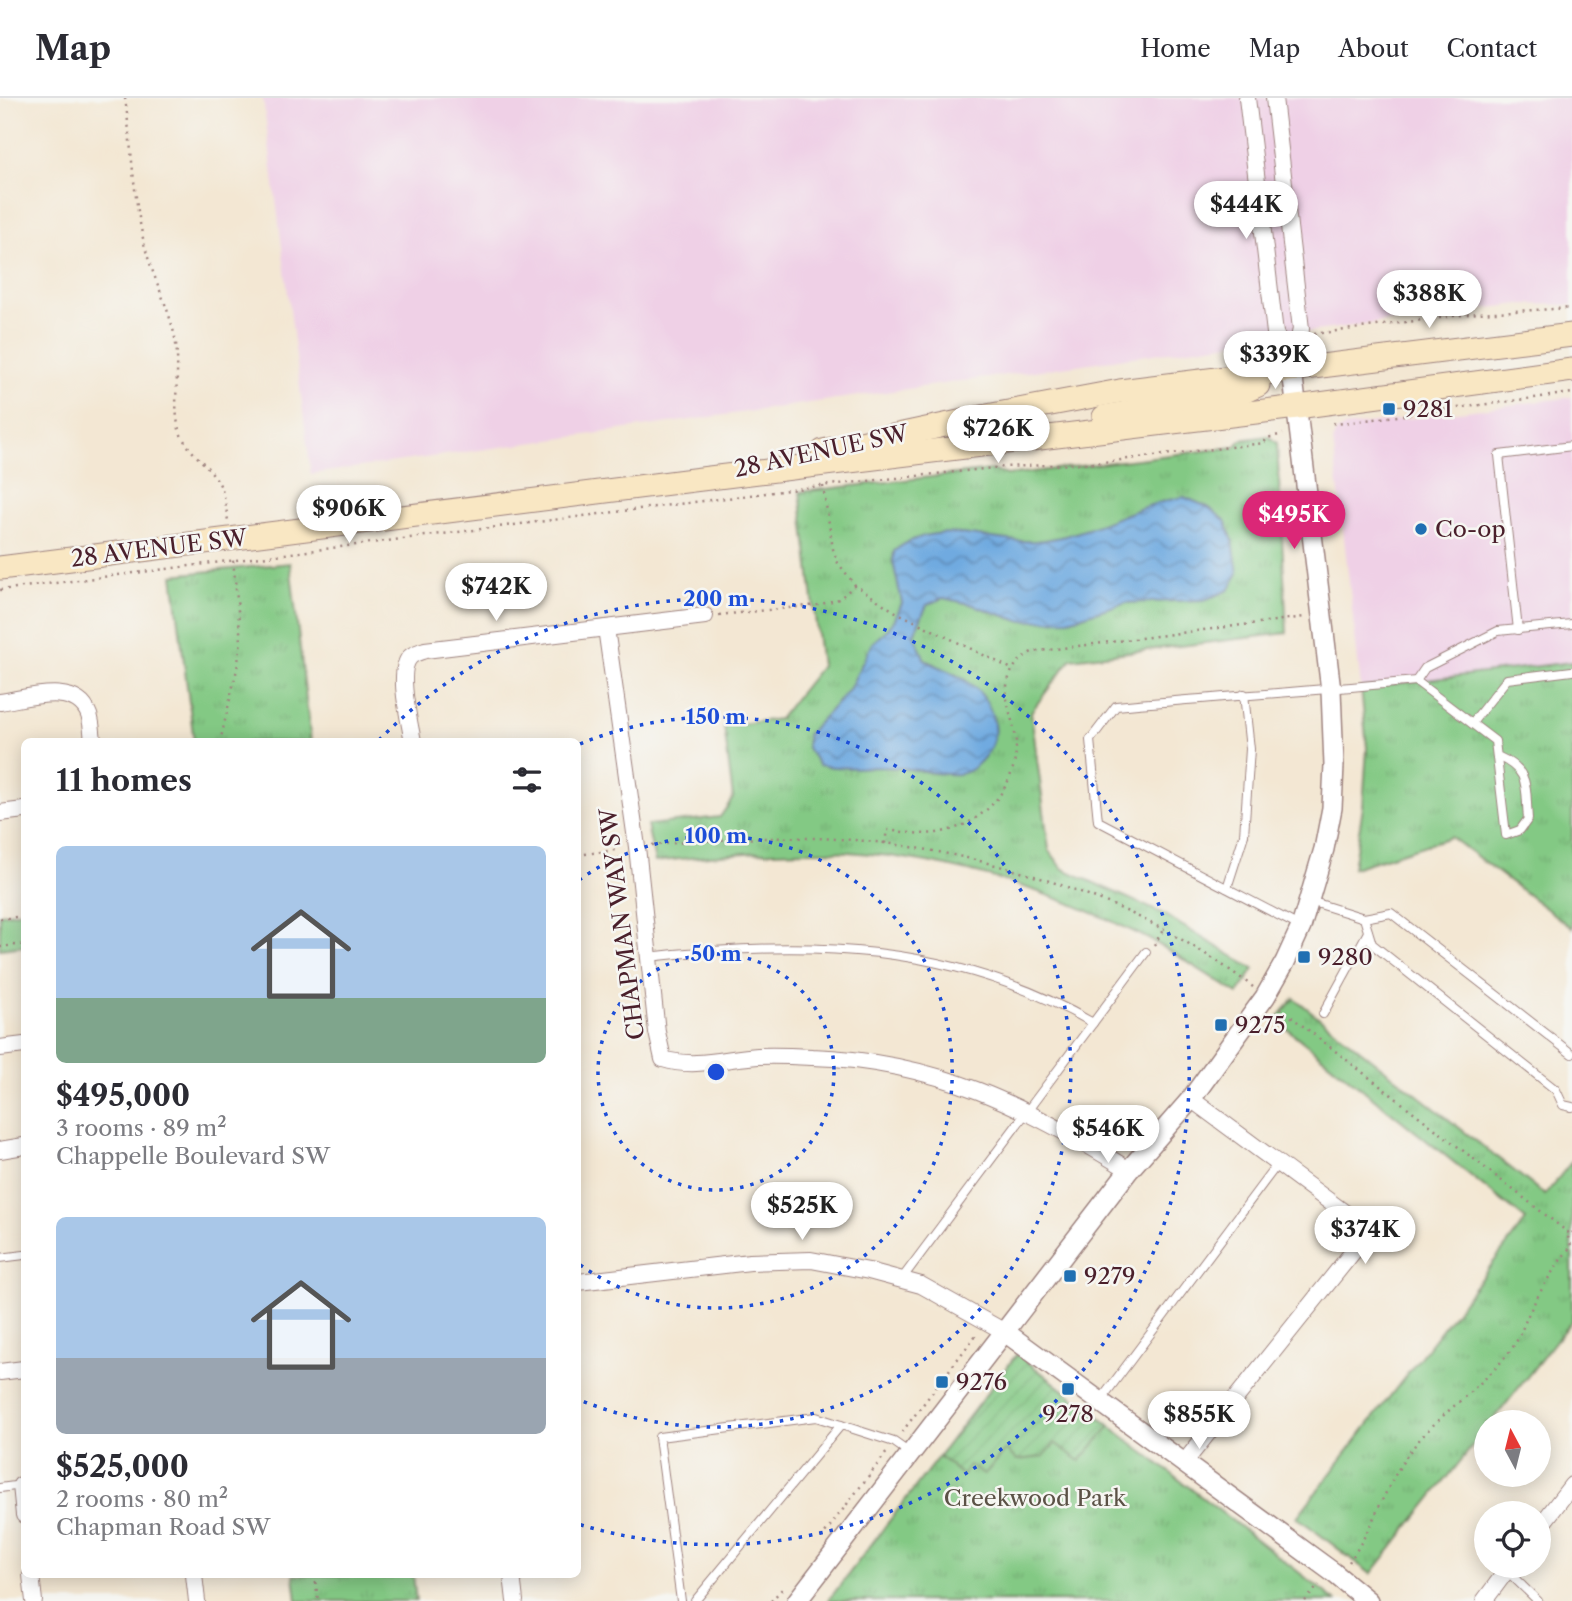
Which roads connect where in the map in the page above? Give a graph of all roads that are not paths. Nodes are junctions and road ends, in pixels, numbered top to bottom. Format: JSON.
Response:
{"nodes":[{"id":1,"x":1247,"y":98,"type":"edge"},
{"id":2,"x":1274,"y":98,"type":"edge"},
{"id":3,"x":1572,"y":334,"type":"edge"},
{"id":4,"x":1292,"y":370,"type":"junction"},
{"id":5,"x":1572,"y":370,"type":"edge"},
{"id":6,"x":1297,"y":407,"type":"junction"},
{"id":7,"x":995,"y":443,"type":"junction"},
{"id":8,"x":1572,"y":446,"type":"edge"},
{"id":9,"x":693,"y":480,"type":"junction"},
{"id":10,"x":0,"y":568,"type":"edge"},
{"id":11,"x":705,"y":616,"type":"road end"},
{"id":12,"x":1572,"y":624,"type":"edge"},
{"id":13,"x":606,"y":628,"type":"junction"},
{"id":14,"x":1518,"y":630,"type":"junction"},
{"id":15,"x":1572,"y":671,"type":"edge"},
{"id":16,"x":1416,"y":681,"type":"junction"},
{"id":17,"x":1331,"y":690,"type":"junction"},
{"id":18,"x":1244,"y":694,"type":"junction"},
{"id":19,"x":0,"y":702,"type":"edge"},
{"id":20,"x":1472,"y":723,"type":"junction"},
{"id":21,"x":93,"y":738,"type":"edge"},
{"id":22,"x":412,"y":738,"type":"edge"},
{"id":23,"x":1497,"y":756,"type":"junction"},
{"id":24,"x":21,"y":810,"type":"edge"},
{"id":25,"x":0,"y":813,"type":"edge"},
{"id":26,"x":1227,"y":888,"type":"junction"},
{"id":27,"x":1310,"y":901,"type":"junction"},
{"id":28,"x":1364,"y":918,"type":"junction"},
{"id":29,"x":1301,"y":927,"type":"junction"},
{"id":30,"x":1368,"y":932,"type":"junction"},
{"id":31,"x":1146,"y":952,"type":"road end"},
{"id":32,"x":647,"y":957,"type":"junction"},
{"id":33,"x":1323,"y":1014,"type":"dead end"},
{"id":34,"x":1093,"y":1023,"type":"junction"},
{"id":35,"x":21,"y":1045,"type":"edge"},
{"id":36,"x":0,"y":1048,"type":"edge"},
{"id":37,"x":1572,"y":1054,"type":"edge"},
{"id":38,"x":1191,"y":1099,"type":"junction"},
{"id":39,"x":1572,"y":1107,"type":"edge"},
{"id":40,"x":1028,"y":1111,"type":"junction"},
{"id":41,"x":21,"y":1146,"type":"edge"},
{"id":42,"x":0,"y":1150,"type":"edge"},
{"id":43,"x":1279,"y":1162,"type":"junction"},
{"id":44,"x":1129,"y":1170,"type":"junction"},
{"id":45,"x":21,"y":1255,"type":"edge"},
{"id":46,"x":0,"y":1258,"type":"edge"},
{"id":47,"x":901,"y":1280,"type":"junction"},
{"id":48,"x":581,"y":1282,"type":"edge"},
{"id":49,"x":1005,"y":1332,"type":"junction"},
{"id":50,"x":21,"y":1369,"type":"edge"},
{"id":51,"x":0,"y":1372,"type":"edge"},
{"id":52,"x":1101,"y":1401,"type":"junction"},
{"id":53,"x":841,"y":1425,"type":"junction"},
{"id":54,"x":911,"y":1454,"type":"junction"},
{"id":55,"x":1183,"y":1464,"type":"junction"},
{"id":56,"x":21,"y":1485,"type":"edge"},
{"id":57,"x":1571,"y":1487,"type":"edge"},
{"id":58,"x":0,"y":1488,"type":"edge"},
{"id":59,"x":1551,"y":1512,"type":"edge"},
{"id":60,"x":31,"y":1578,"type":"edge"},
{"id":61,"x":194,"y":1578,"type":"edge"},
{"id":62,"x":512,"y":1578,"type":"edge"},
{"id":63,"x":1502,"y":1578,"type":"edge"},
{"id":64,"x":1517,"y":1578,"type":"edge"},
{"id":65,"x":790,"y":1595,"type":"edge"},
{"id":66,"x":34,"y":1601,"type":"edge"},
{"id":67,"x":197,"y":1601,"type":"edge"},
{"id":68,"x":515,"y":1601,"type":"edge"},
{"id":69,"x":681,"y":1601,"type":"edge"},
{"id":70,"x":695,"y":1601,"type":"edge"},
{"id":71,"x":1368,"y":1601,"type":"edge"},
{"id":72,"x":1484,"y":1601,"type":"edge"},
{"id":73,"x":1538,"y":1601,"type":"edge"}],
"edges":[{"from":1,"to":4,"type":"street"},
{"from":2,"to":4,"type":"street"},
{"from":3,"to":4,"type":"main road","name":"28 AVENUE SW"},
{"from":4,"to":6,"type":"street"},
{"from":4,"to":7,"type":"main road"},
{"from":4,"to":9,"type":"main road","name":"28 AVENUE SW"},
{"from":5,"to":6,"type":"main road","name":"28 AVENUE SW"},
{"from":6,"to":7,"type":"main road","name":"28 AVENUE SW"},
{"from":6,"to":17,"type":"street"},
{"from":7,"to":9,"type":"main road","name":"28 AVENUE SW"},
{"from":8,"to":14,"type":"lane"},
{"from":9,"to":10,"type":"main road","name":"28 AVENUE SW"},
{"from":11,"to":13,"type":"street"},
{"from":12,"to":14,"type":"lane"},
{"from":13,"to":22,"type":"street"},
{"from":13,"to":32,"type":"street","name":"CHAPMAN WAY SW"},
{"from":14,"to":16,"type":"lane"},
{"from":15,"to":20,"type":"lane"},
{"from":16,"to":17,"type":"lane"},
{"from":16,"to":20,"type":"lane"},
{"from":17,"to":18,"type":"lane"},
{"from":17,"to":27,"type":"street"},
{"from":18,"to":26,"type":"lane"},
{"from":18,"to":26,"type":"lane"},
{"from":19,"to":21,"type":"street"},
{"from":20,"to":23,"type":"lane"},
{"from":23,"to":23,"type":"lane"},
{"from":24,"to":25,"type":"street"},
{"from":26,"to":29,"type":"lane"},
{"from":27,"to":28,"type":"lane"},
{"from":27,"to":29,"type":"street"},
{"from":28,"to":30,"type":"lane"},
{"from":28,"to":37,"type":"lane"},
{"from":29,"to":38,"type":"street"},
{"from":30,"to":33,"type":"lane"},
{"from":30,"to":39,"type":"lane"},
{"from":31,"to":34,"type":"lane"},
{"from":32,"to":34,"type":"lane"},
{"from":32,"to":40,"type":"street","name":"CHAPMAN WAY SW"},
{"from":34,"to":40,"type":"lane"},
{"from":35,"to":36,"type":"street"},
{"from":38,"to":43,"type":"street"},
{"from":38,"to":44,"type":"street"},
{"from":40,"to":44,"type":"street","name":"CHAPMAN WAY SW"},
{"from":40,"to":47,"type":"lane"},
{"from":41,"to":42,"type":"street"},
{"from":43,"to":52,"type":"lane"},
{"from":43,"to":55,"type":"street"},
{"from":44,"to":49,"type":"street"},
{"from":45,"to":46,"type":"lane"},
{"from":47,"to":48,"type":"street"},
{"from":47,"to":49,"type":"street"},
{"from":49,"to":52,"type":"street"},
{"from":49,"to":54,"type":"street"},
{"from":50,"to":51,"type":"street"},
{"from":52,"to":55,"type":"street"},
{"from":53,"to":54,"type":"lane"},
{"from":53,"to":69,"type":"lane"},
{"from":53,"to":70,"type":"lane"},
{"from":54,"to":65,"type":"street"},
{"from":55,"to":71,"type":"street"},
{"from":56,"to":58,"type":"lane"},
{"from":57,"to":59,"type":"street"},
{"from":60,"to":66,"type":"street"},
{"from":61,"to":67,"type":"street"},
{"from":62,"to":68,"type":"street"},
{"from":63,"to":72,"type":"street"},
{"from":64,"to":73,"type":"lane"}]}
